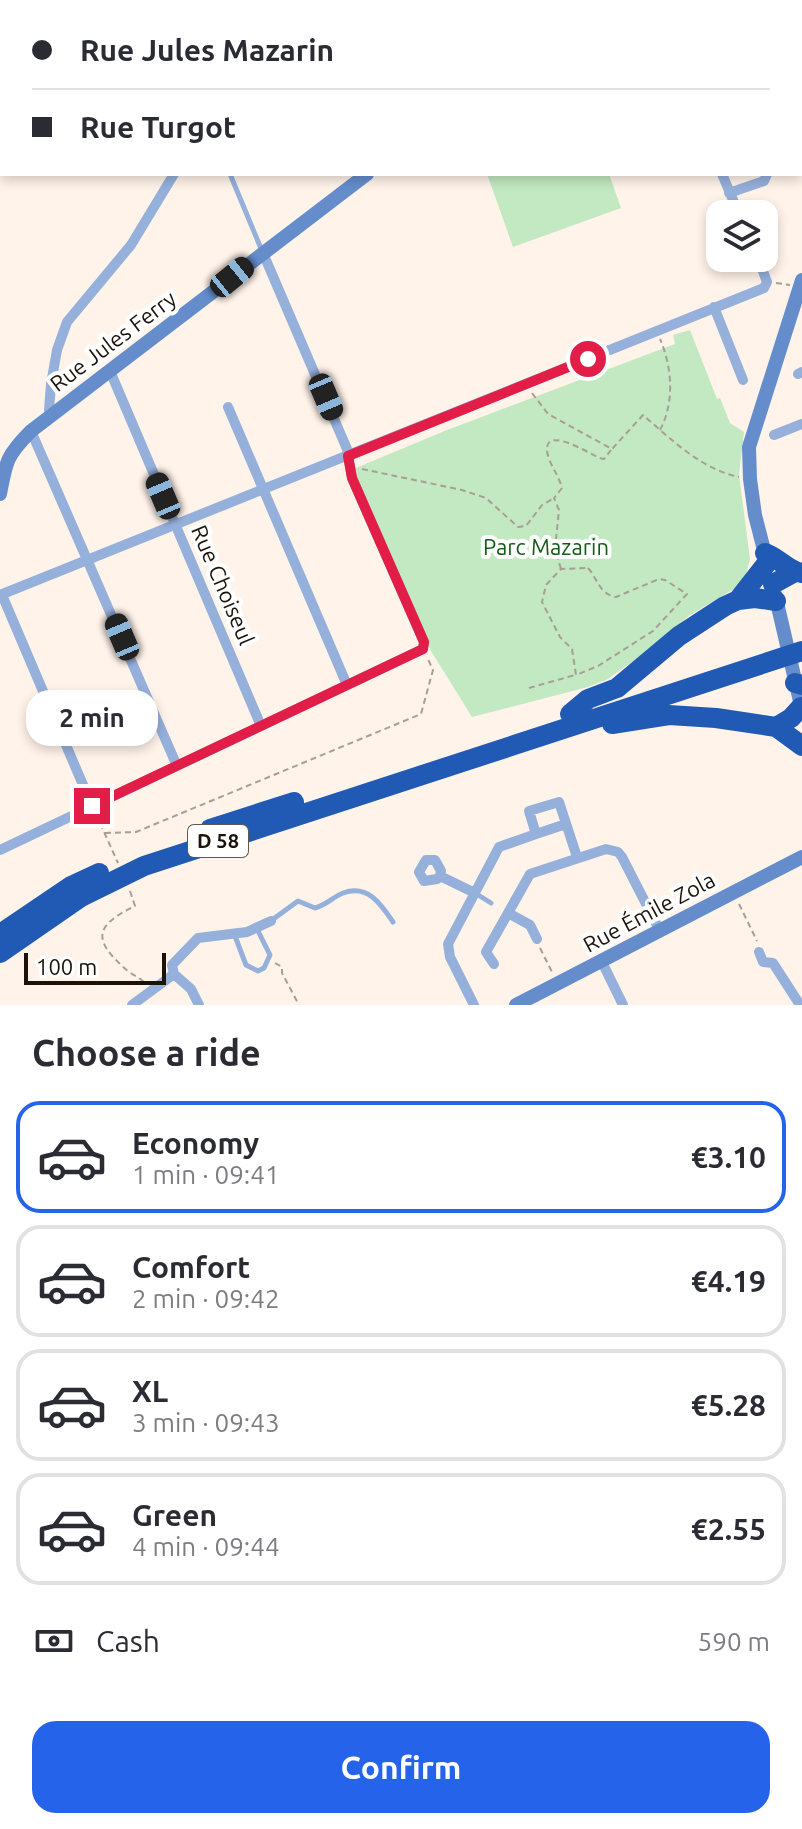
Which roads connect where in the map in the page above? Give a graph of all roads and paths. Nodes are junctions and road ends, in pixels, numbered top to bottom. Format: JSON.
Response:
{"nodes":[{"id":1,"x":173,"y":176,"type":"edge"},
{"id":2,"x":231,"y":176,"type":"edge"},
{"id":3,"x":364,"y":176,"type":"edge"},
{"id":4,"x":723,"y":176,"type":"edge"},
{"id":5,"x":766,"y":176,"type":"edge"},
{"id":6,"x":729,"y":193,"type":"junction"},
{"id":7,"x":732,"y":200,"type":"edge"},
{"id":8,"x":263,"y":253,"type":"junction"},
{"id":9,"x":763,"y":272,"type":"edge"},
{"id":10,"x":767,"y":282,"type":"junction"},
{"id":11,"x":798,"y":282,"type":"edge"},
{"id":12,"x":714,"y":307,"type":"junction"},
{"id":13,"x":662,"y":331,"type":"junction"},
{"id":14,"x":110,"y":371,"type":"junction"},
{"id":15,"x":743,"y":380,"type":"dead end"},
{"id":16,"x":528,"y":387,"type":"dead end"},
{"id":17,"x":228,"y":407,"type":"dead end"},
{"id":18,"x":52,"y":415,"type":"junction"},
{"id":19,"x":802,"y":424,"type":"edge"},
{"id":20,"x":660,"y":430,"type":"junction"},
{"id":21,"x":31,"y":431,"type":"junction"},
{"id":22,"x":774,"y":435,"type":"dead end"},
{"id":23,"x":612,"y":449,"type":"junction"},
{"id":24,"x":3,"y":462,"type":"edge"},
{"id":25,"x":349,"y":462,"type":"junction"},
{"id":26,"x":750,"y":479,"type":"junction"},
{"id":27,"x":263,"y":490,"type":"junction"},
{"id":28,"x":0,"y":494,"type":"edge"},
{"id":29,"x":554,"y":498,"type":"junction"},
{"id":30,"x":176,"y":524,"type":"junction"},
{"id":31,"x":766,"y":558,"type":"junction"},
{"id":32,"x":89,"y":559,"type":"junction"},
{"id":33,"x":561,"y":569,"type":"junction"},
{"id":34,"x":798,"y":573,"type":"edge"},
{"id":35,"x":775,"y":593,"type":"junction"},
{"id":36,"x":1,"y":595,"type":"edge"},
{"id":37,"x":738,"y":600,"type":"junction"},
{"id":38,"x":802,"y":638,"type":"edge"},
{"id":39,"x":423,"y":649,"type":"junction"},
{"id":40,"x":802,"y":651,"type":"edge"},
{"id":41,"x":576,"y":675,"type":"junction"},
{"id":42,"x":797,"y":682,"type":"edge"},
{"id":43,"x":347,"y":685,"type":"junction"},
{"id":44,"x":529,"y":688,"type":"dead end"},
{"id":45,"x":802,"y":709,"type":"edge"},
{"id":46,"x":577,"y":718,"type":"junction"},
{"id":47,"x":261,"y":726,"type":"junction"},
{"id":48,"x":776,"y":727,"type":"junction"},
{"id":49,"x":802,"y":746,"type":"edge"},
{"id":50,"x":177,"y":766,"type":"junction"},
{"id":51,"x":92,"y":806,"type":"junction"},
{"id":52,"x":566,"y":824,"type":"junction"},
{"id":53,"x":105,"y":833,"type":"junction"},
{"id":54,"x":536,"y":834,"type":"junction"},
{"id":55,"x":0,"y":850,"type":"edge"},
{"id":56,"x":577,"y":857,"type":"junction"},
{"id":57,"x":802,"y":857,"type":"edge"},
{"id":58,"x":116,"y":858,"type":"dead end"},
{"id":59,"x":440,"y":876,"type":"dead end"},
{"id":60,"x":128,"y":887,"type":"dead end"},
{"id":61,"x":733,"y":892,"type":"junction"},
{"id":62,"x":475,"y":893,"type":"junction"},
{"id":63,"x":508,"y":913,"type":"junction"},
{"id":64,"x":271,"y":921,"type":"joint"},
{"id":65,"x":393,"y":922,"type":"dead end"},
{"id":66,"x":257,"y":929,"type":"junction"},
{"id":67,"x":660,"y":931,"type":"junction"},
{"id":68,"x":0,"y":934,"type":"edge"},
{"id":69,"x":235,"y":935,"type":"junction"},
{"id":70,"x":537,"y":939,"type":"joint"},
{"id":71,"x":759,"y":952,"type":"joint"},
{"id":72,"x":0,"y":953,"type":"edge"},
{"id":73,"x":268,"y":962,"type":"junction"},
{"id":74,"x":602,"y":962,"type":"junction"},
{"id":75,"x":494,"y":964,"type":"dead end"},
{"id":76,"x":174,"y":974,"type":"junction"},
{"id":77,"x":558,"y":984,"type":"junction"},
{"id":78,"x":150,"y":991,"type":"junction"},
{"id":79,"x":132,"y":1005,"type":"edge"},
{"id":80,"x":199,"y":1005,"type":"edge"},
{"id":81,"x":299,"y":1005,"type":"edge"},
{"id":82,"x":474,"y":1005,"type":"edge"},
{"id":83,"x":516,"y":1005,"type":"edge"},
{"id":84,"x":623,"y":1005,"type":"edge"},
{"id":85,"x":800,"y":1005,"type":"edge"}],
"edges":[{"from":1,"to":18,"type":"street"},
{"from":2,"to":8,"type":"lane"},
{"from":3,"to":8,"type":"street","name":"Rue Jules Ferry"},
{"from":4,"to":6,"type":"street"},
{"from":5,"to":6,"type":"street"},
{"from":6,"to":7,"type":"street"},
{"from":8,"to":14,"type":"street","name":"Rue Jules Ferry"},
{"from":8,"to":25,"type":"street"},
{"from":9,"to":10,"type":"street"},
{"from":10,"to":11,"type":"path"},
{"from":10,"to":12,"type":"street"},
{"from":11,"to":26,"type":"street"},
{"from":12,"to":13,"type":"street"},
{"from":12,"to":15,"type":"street"},
{"from":13,"to":20,"type":"path"},
{"from":13,"to":25,"type":"street"},
{"from":14,"to":18,"type":"street","name":"Rue Jules Ferry"},
{"from":14,"to":30,"type":"street","name":"Rue Choiseul"},
{"from":16,"to":23,"type":"path"},
{"from":17,"to":27,"type":"street"},
{"from":18,"to":21,"type":"street","name":"Rue Jules Ferry"},
{"from":19,"to":22,"type":"street"},
{"from":20,"to":23,"type":"path"},
{"from":20,"to":26,"type":"path"},
{"from":21,"to":24,"type":"street","name":"Rue Jules Ferry"},
{"from":21,"to":32,"type":"street"},
{"from":23,"to":29,"type":"path"},
{"from":24,"to":28,"type":"street"},
{"from":25,"to":27,"type":"street"},
{"from":25,"to":29,"type":"path"},
{"from":25,"to":39,"type":"street"},
{"from":26,"to":31,"type":"street"},
{"from":27,"to":30,"type":"street"},
{"from":27,"to":43,"type":"street"},
{"from":29,"to":33,"type":"path"},
{"from":30,"to":32,"type":"street"},
{"from":30,"to":47,"type":"street","name":"Rue Choiseul"},
{"from":31,"to":34,"type":"highway"},
{"from":31,"to":35,"type":"street"},
{"from":31,"to":37,"type":"highway"},
{"from":32,"to":36,"type":"street"},
{"from":32,"to":50,"type":"street"},
{"from":33,"to":41,"type":"path"},
{"from":33,"to":41,"type":"path"},
{"from":34,"to":35,"type":"highway"},
{"from":35,"to":37,"type":"highway"},
{"from":35,"to":42,"type":"street"},
{"from":36,"to":51,"type":"street"},
{"from":37,"to":46,"type":"highway"},
{"from":38,"to":46,"type":"highway","number":"D 58"},
{"from":39,"to":43,"type":"street"},
{"from":39,"to":53,"type":"path"},
{"from":40,"to":46,"type":"highway","number":"D 58"},
{"from":41,"to":44,"type":"path"},
{"from":42,"to":45,"type":"street"},
{"from":43,"to":47,"type":"street"},
{"from":45,"to":48,"type":"highway"},
{"from":46,"to":48,"type":"highway"},
{"from":46,"to":68,"type":"highway","number":"D 58"},
{"from":46,"to":72,"type":"highway","number":"D 58"},
{"from":47,"to":50,"type":"street"},
{"from":48,"to":49,"type":"highway"},
{"from":50,"to":51,"type":"street"},
{"from":51,"to":53,"type":"path"},
{"from":51,"to":55,"type":"street"},
{"from":52,"to":54,"type":"street"},
{"from":52,"to":54,"type":"street"},
{"from":52,"to":56,"type":"street"},
{"from":53,"to":58,"type":"path"},
{"from":54,"to":62,"type":"street"},
{"from":56,"to":63,"type":"street"},
{"from":56,"to":67,"type":"street"},
{"from":57,"to":61,"type":"street","name":"Rue Émile Zola"},
{"from":59,"to":62,"type":"street"},
{"from":60,"to":78,"type":"path"},
{"from":61,"to":67,"type":"street","name":"Rue Émile Zola"},
{"from":61,"to":71,"type":"path"},
{"from":62,"to":63,"type":"lane"},
{"from":62,"to":82,"type":"street"},
{"from":63,"to":70,"type":"street"},
{"from":63,"to":75,"type":"street"},
{"from":64,"to":65,"type":"lane"},
{"from":64,"to":66,"type":"street"},
{"from":66,"to":69,"type":"street"},
{"from":66,"to":73,"type":"lane"},
{"from":67,"to":74,"type":"street","name":"Rue Émile Zola"},
{"from":69,"to":73,"type":"lane"},
{"from":69,"to":76,"type":"street"},
{"from":70,"to":77,"type":"path"},
{"from":71,"to":85,"type":"street"},
{"from":73,"to":81,"type":"path"},
{"from":74,"to":77,"type":"street","name":"Rue Émile Zola"},
{"from":74,"to":84,"type":"street"},
{"from":76,"to":78,"type":"street"},
{"from":76,"to":80,"type":"street"},
{"from":77,"to":83,"type":"street","name":"Rue Émile Zola"},
{"from":78,"to":79,"type":"street"}]}
